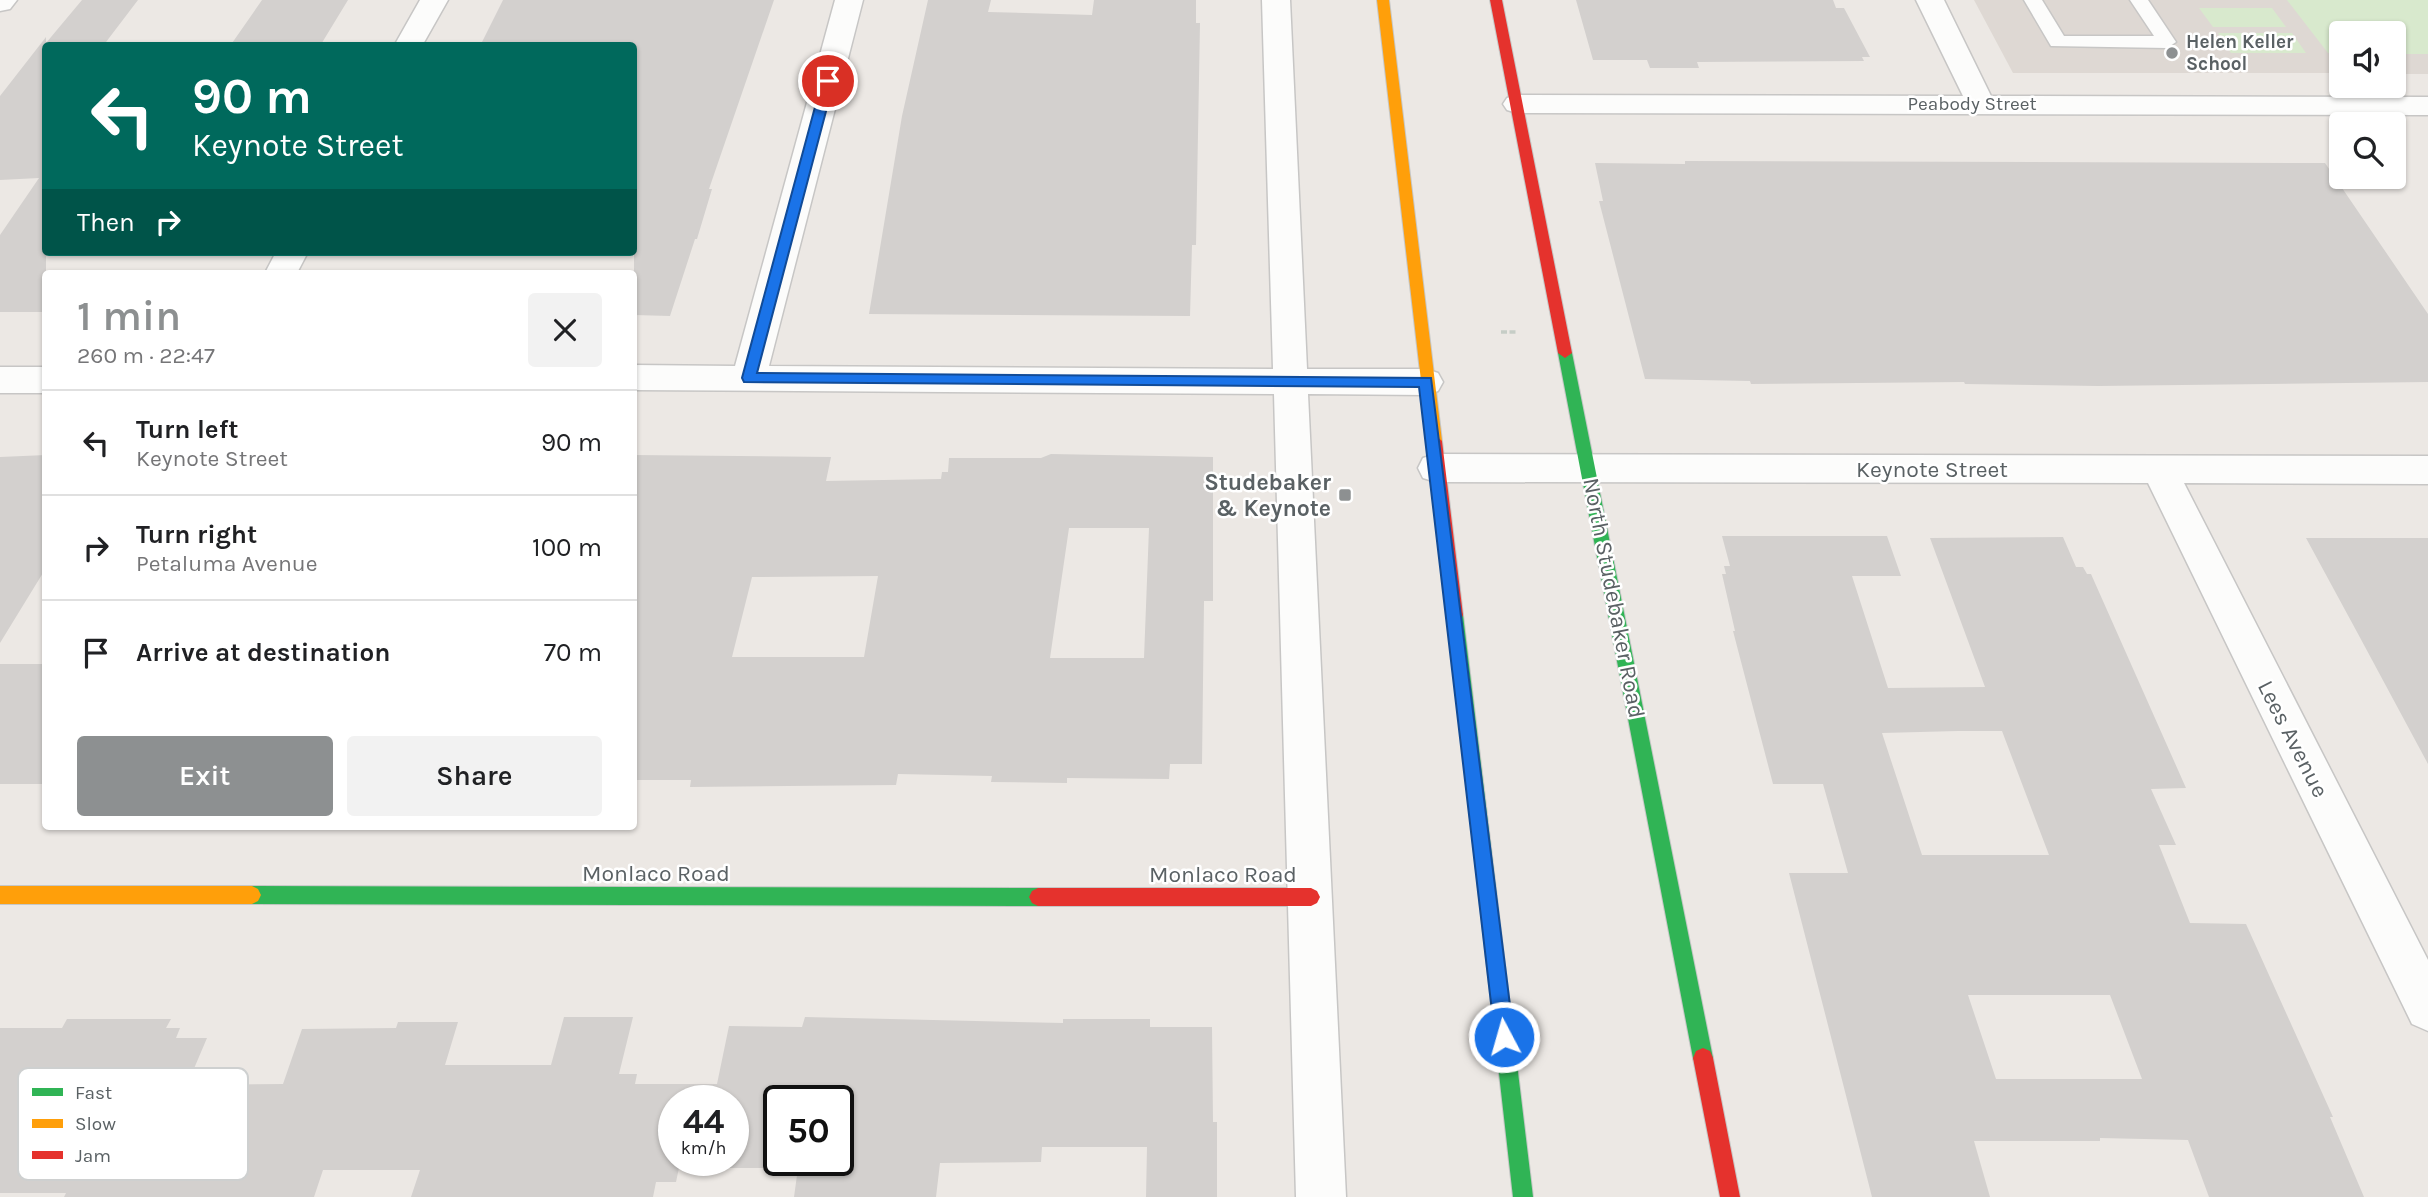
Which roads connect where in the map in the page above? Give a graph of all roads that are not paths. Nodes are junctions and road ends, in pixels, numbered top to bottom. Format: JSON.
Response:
{"nodes":[{"id":1,"x":434,"y":0,"type":"edge"},
{"id":2,"x":849,"y":0,"type":"edge"},
{"id":3,"x":1276,"y":0,"type":"edge"},
{"id":4,"x":1383,"y":0,"type":"edge"},
{"id":5,"x":1496,"y":0,"type":"edge"},
{"id":6,"x":1930,"y":0,"type":"edge"},
{"id":7,"x":2033,"y":0,"type":"edge"},
{"id":8,"x":2139,"y":0,"type":"edge"},
{"id":9,"x":410,"y":42,"type":"edge"},
{"id":10,"x":1517,"y":104,"type":"junction"},
{"id":11,"x":1981,"y":104,"type":"junction"},
{"id":12,"x":2428,"y":106,"type":"edge"},
{"id":13,"x":637,"y":378,"type":"edge"},
{"id":14,"x":749,"y":378,"type":"junction"},
{"id":15,"x":0,"y":380,"type":"edge"},
{"id":16,"x":42,"y":380,"type":"edge"},
{"id":17,"x":1426,"y":382,"type":"junction"},
{"id":18,"x":1291,"y":383,"type":"junction"},
{"id":19,"x":1436,"y":468,"type":"junction"},
{"id":20,"x":1589,"y":469,"type":"junction"},
{"id":21,"x":2159,"y":470,"type":"junction"},
{"id":22,"x":2428,"y":470,"type":"edge"},
{"id":23,"x":0,"y":895,"type":"edge"},
{"id":24,"x":1311,"y":897,"type":"junction"},
{"id":25,"x":2428,"y":1008,"type":"edge"},
{"id":26,"x":1321,"y":1197,"type":"edge"},
{"id":27,"x":1522,"y":1197,"type":"edge"},
{"id":28,"x":1730,"y":1197,"type":"edge"}],
"edges":[{"from":1,"to":9,"type":"street"},
{"from":2,"to":14,"type":"street"},
{"from":3,"to":18,"type":"street"},
{"from":4,"to":17,"type":"street"},
{"from":5,"to":10,"type":"street","name":"North Studebaker Road"},
{"from":6,"to":11,"type":"street"},
{"from":7,"to":8,"type":"lane"},
{"from":10,"to":11,"type":"street","name":"Peabody Street"},
{"from":10,"to":20,"type":"street","name":"North Studebaker Road"},
{"from":11,"to":12,"type":"street","name":"Peabody Street"},
{"from":13,"to":14,"type":"street"},
{"from":14,"to":18,"type":"street"},
{"from":15,"to":16,"type":"street"},
{"from":17,"to":18,"type":"street"},
{"from":17,"to":19,"type":"street"},
{"from":18,"to":24,"type":"street"},
{"from":19,"to":20,"type":"street","name":"Keynote Street"},
{"from":19,"to":27,"type":"street"},
{"from":20,"to":21,"type":"street","name":"Keynote Street"},
{"from":20,"to":28,"type":"street","name":"North Studebaker Road"},
{"from":21,"to":22,"type":"street","name":"Keynote Street"},
{"from":21,"to":25,"type":"street","name":"Lees Avenue"},
{"from":23,"to":24,"type":"street","name":"Monlaco Road"},
{"from":24,"to":26,"type":"street"}]}
